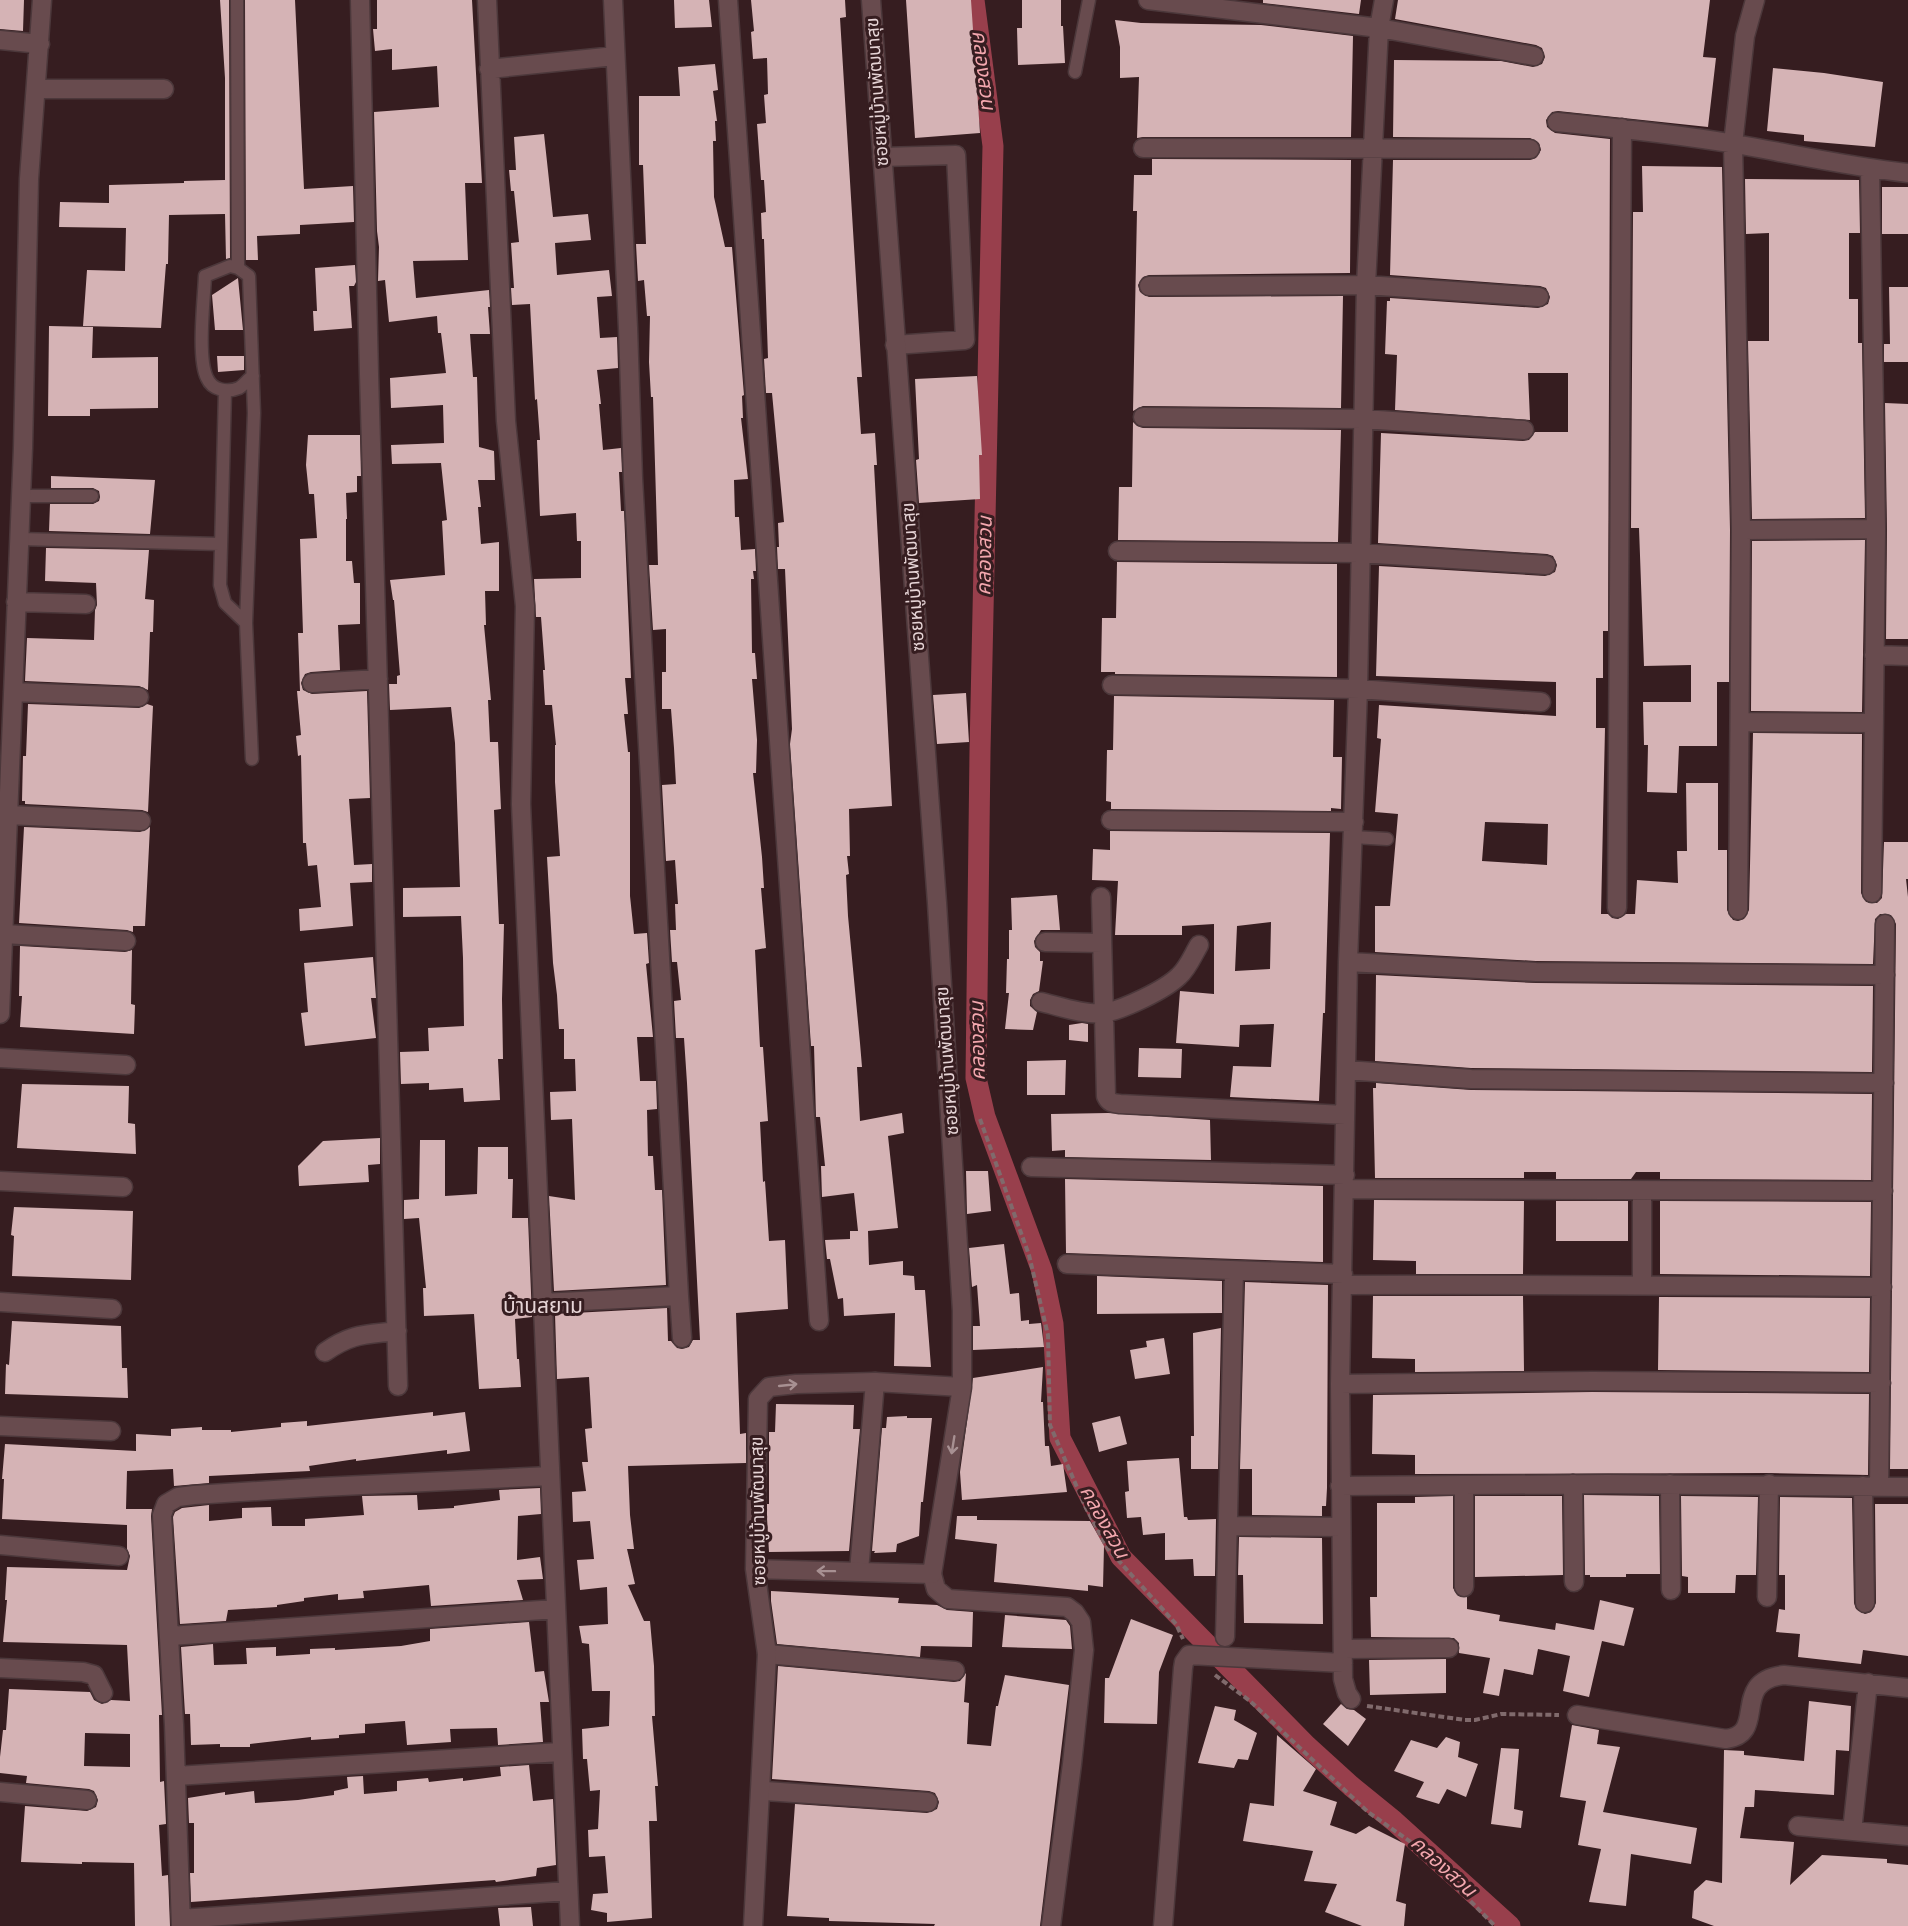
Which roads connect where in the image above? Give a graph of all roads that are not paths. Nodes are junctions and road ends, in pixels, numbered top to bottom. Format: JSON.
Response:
{"nodes":[{"id":1,"x":42,"y":0,"type":"edge"},
{"id":2,"x":237,"y":0,"type":"edge"},
{"id":3,"x":360,"y":0,"type":"edge"},
{"id":4,"x":487,"y":0,"type":"edge"},
{"id":5,"x":613,"y":0,"type":"edge"},
{"id":6,"x":728,"y":0,"type":"edge"},
{"id":7,"x":871,"y":0,"type":"edge"},
{"id":8,"x":1089,"y":0,"type":"edge"},
{"id":9,"x":1148,"y":0,"type":"edge"},
{"id":10,"x":1384,"y":0,"type":"edge"},
{"id":11,"x":1755,"y":0,"type":"edge"},
{"id":12,"x":1379,"y":28,"type":"junction"},
{"id":13,"x":0,"y":40,"type":"edge"},
{"id":14,"x":40,"y":44,"type":"junction"},
{"id":15,"x":615,"y":56,"type":"junction"},
{"id":16,"x":1534,"y":56,"type":"dead end"},
{"id":17,"x":489,"y":69,"type":"junction"},
{"id":18,"x":1075,"y":72,"type":"dead end"},
{"id":19,"x":36,"y":89,"type":"junction"},
{"id":20,"x":164,"y":89,"type":"dead end"},
{"id":21,"x":1557,"y":122,"type":"dead end"},
{"id":22,"x":1622,"y":128,"type":"junction"},
{"id":23,"x":1733,"y":144,"type":"junction"},
{"id":24,"x":1143,"y":148,"type":"dead end"},
{"id":25,"x":1373,"y":148,"type":"junction"},
{"id":26,"x":1530,"y":149,"type":"dead end"},
{"id":27,"x":882,"y":157,"type":"junction"},
{"id":28,"x":1870,"y":169,"type":"junction"},
{"id":29,"x":1908,"y":173,"type":"edge"},
{"id":30,"x":238,"y":268,"type":"junction"},
{"id":31,"x":1366,"y":285,"type":"junction"},
{"id":32,"x":1149,"y":286,"type":"dead end"},
{"id":33,"x":1539,"y":297,"type":"dead end"},
{"id":34,"x":895,"y":345,"type":"junction"},
{"id":35,"x":253,"y":376,"type":"junction"},
{"id":36,"x":225,"y":391,"type":"junction"},
{"id":37,"x":1143,"y":417,"type":"dead end"},
{"id":38,"x":1363,"y":419,"type":"junction"},
{"id":39,"x":1524,"y":430,"type":"dead end"},
{"id":40,"x":20,"y":496,"type":"junction"},
{"id":41,"x":92,"y":496,"type":"dead end"},
{"id":42,"x":1741,"y":530,"type":"junction"},
{"id":43,"x":1876,"y":530,"type":"junction"},
{"id":44,"x":19,"y":539,"type":"junction"},
{"id":45,"x":220,"y":544,"type":"junction"},
{"id":46,"x":1118,"y":551,"type":"dead end"},
{"id":47,"x":1360,"y":553,"type":"junction"},
{"id":48,"x":1546,"y":565,"type":"dead end"},
{"id":49,"x":16,"y":602,"type":"junction"},
{"id":50,"x":86,"y":604,"type":"dead end"},
{"id":51,"x":246,"y":623,"type":"junction"},
{"id":52,"x":7,"y":648,"type":"edge"},
{"id":53,"x":1874,"y":655,"type":"junction"},
{"id":54,"x":1908,"y":656,"type":"edge"},
{"id":55,"x":378,"y":679,"type":"junction"},
{"id":56,"x":312,"y":683,"type":"dead end"},
{"id":57,"x":1113,"y":685,"type":"dead end"},
{"id":58,"x":1358,"y":689,"type":"junction"},
{"id":59,"x":14,"y":692,"type":"junction"},
{"id":60,"x":139,"y":697,"type":"dead end"},
{"id":61,"x":1541,"y":702,"type":"dead end"},
{"id":62,"x":1740,"y":722,"type":"junction"},
{"id":63,"x":1873,"y":723,"type":"junction"},
{"id":64,"x":6,"y":728,"type":"edge"},
{"id":65,"x":252,"y":759,"type":"dead end"},
{"id":66,"x":8,"y":815,"type":"junction"},
{"id":67,"x":1111,"y":820,"type":"dead end"},
{"id":68,"x":141,"y":821,"type":"dead end"},
{"id":69,"x":1353,"y":830,"type":"junction"},
{"id":70,"x":1387,"y":840,"type":"dead end"},
{"id":71,"x":1872,"y":893,"type":"dead end"},
{"id":72,"x":1101,"y":897,"type":"dead end"},
{"id":73,"x":1617,"y":908,"type":"dead end"},
{"id":74,"x":1738,"y":910,"type":"dead end"},
{"id":75,"x":1886,"y":924,"type":"dead end"},
{"id":76,"x":126,"y":941,"type":"dead end"},
{"id":77,"x":1045,"y":942,"type":"dead end"},
{"id":78,"x":1102,"y":943,"type":"junction"},
{"id":79,"x":1199,"y":945,"type":"dead end"},
{"id":80,"x":2,"y":946,"type":"edge"},
{"id":81,"x":1348,"y":962,"type":"junction"},
{"id":82,"x":1885,"y":975,"type":"junction"},
{"id":83,"x":1041,"y":1002,"type":"dead end"},
{"id":84,"x":1104,"y":1013,"type":"junction"},
{"id":85,"x":0,"y":1014,"type":"edge"},
{"id":86,"x":0,"y":1058,"type":"edge"},
{"id":87,"x":126,"y":1065,"type":"dead end"},
{"id":88,"x":1346,"y":1070,"type":"junction"},
{"id":89,"x":1884,"y":1083,"type":"junction"},
{"id":90,"x":1345,"y":1115,"type":"junction"},
{"id":91,"x":1031,"y":1167,"type":"dead end"},
{"id":92,"x":0,"y":1181,"type":"edge"},
{"id":93,"x":1344,"y":1182,"type":"junction"},
{"id":94,"x":123,"y":1187,"type":"dead end"},
{"id":95,"x":1642,"y":1191,"type":"junction"},
{"id":96,"x":1883,"y":1191,"type":"junction"},
{"id":97,"x":1067,"y":1264,"type":"dead end"},
{"id":98,"x":1234,"y":1271,"type":"junction"},
{"id":99,"x":1343,"y":1280,"type":"junction"},
{"id":100,"x":1642,"y":1286,"type":"junction"},
{"id":101,"x":1882,"y":1287,"type":"junction"},
{"id":102,"x":679,"y":1296,"type":"junction"},
{"id":103,"x":0,"y":1302,"type":"edge"},
{"id":104,"x":542,"y":1303,"type":"junction"},
{"id":105,"x":112,"y":1309,"type":"dead end"},
{"id":106,"x":819,"y":1321,"type":"dead end"},
{"id":107,"x":397,"y":1331,"type":"junction"},
{"id":108,"x":682,"y":1338,"type":"dead end"},
{"id":109,"x":326,"y":1352,"type":"dead end"},
{"id":110,"x":875,"y":1382,"type":"junction"},
{"id":111,"x":1881,"y":1383,"type":"junction"},
{"id":112,"x":1340,"y":1384,"type":"junction"},
{"id":113,"x":398,"y":1386,"type":"dead end"},
{"id":114,"x":962,"y":1387,"type":"junction"},
{"id":115,"x":0,"y":1426,"type":"edge"},
{"id":116,"x":111,"y":1431,"type":"dead end"},
{"id":117,"x":550,"y":1476,"type":"junction"},
{"id":118,"x":1573,"y":1484,"type":"junction"},
{"id":119,"x":1670,"y":1484,"type":"junction"},
{"id":120,"x":1769,"y":1484,"type":"junction"},
{"id":121,"x":1340,"y":1486,"type":"junction"},
{"id":122,"x":1464,"y":1486,"type":"junction"},
{"id":123,"x":1871,"y":1486,"type":"junction"},
{"id":124,"x":1908,"y":1486,"type":"edge"},
{"id":125,"x":1228,"y":1526,"type":"junction"},
{"id":126,"x":1341,"y":1527,"type":"junction"},
{"id":127,"x":0,"y":1545,"type":"edge"},
{"id":128,"x":119,"y":1556,"type":"dead end"},
{"id":129,"x":755,"y":1569,"type":"junction"},
{"id":130,"x":859,"y":1571,"type":"junction"},
{"id":131,"x":932,"y":1574,"type":"junction"},
{"id":132,"x":1574,"y":1582,"type":"dead end"},
{"id":133,"x":1464,"y":1587,"type":"dead end"},
{"id":134,"x":1671,"y":1590,"type":"dead end"},
{"id":135,"x":1767,"y":1597,"type":"dead end"},
{"id":136,"x":1865,"y":1603,"type":"dead end"},
{"id":137,"x":556,"y":1610,"type":"junction"},
{"id":138,"x":170,"y":1636,"type":"junction"},
{"id":139,"x":1225,"y":1637,"type":"dead end"},
{"id":140,"x":1449,"y":1648,"type":"dead end"},
{"id":141,"x":767,"y":1654,"type":"junction"},
{"id":142,"x":1343,"y":1656,"type":"junction"},
{"id":143,"x":0,"y":1668,"type":"edge"},
{"id":144,"x":955,"y":1671,"type":"dead end"},
{"id":145,"x":1868,"y":1683,"type":"junction"},
{"id":146,"x":1908,"y":1688,"type":"edge"},
{"id":147,"x":103,"y":1693,"type":"dead end"},
{"id":148,"x":1351,"y":1699,"type":"road end"},
{"id":149,"x":1577,"y":1715,"type":"road end"},
{"id":150,"x":561,"y":1752,"type":"junction"},
{"id":151,"x":176,"y":1776,"type":"junction"},
{"id":152,"x":763,"y":1790,"type":"junction"},
{"id":153,"x":0,"y":1792,"type":"edge"},
{"id":154,"x":87,"y":1800,"type":"dead end"},
{"id":155,"x":928,"y":1802,"type":"dead end"},
{"id":156,"x":1797,"y":1826,"type":"dead end"},
{"id":157,"x":1852,"y":1831,"type":"junction"},
{"id":158,"x":1908,"y":1836,"type":"edge"},
{"id":159,"x":568,"y":1891,"type":"junction"},
{"id":160,"x":181,"y":1922,"type":"edge"},
{"id":161,"x":570,"y":1926,"type":"edge"},
{"id":162,"x":753,"y":1926,"type":"edge"},
{"id":163,"x":759,"y":1926,"type":"edge"},
{"id":164,"x":1051,"y":1926,"type":"edge"},
{"id":165,"x":1163,"y":1926,"type":"edge"}],
"edges":[{"from":1,"to":14,"type":"street"},
{"from":2,"to":30,"type":"lane"},
{"from":3,"to":55,"type":"street"},
{"from":4,"to":17,"type":"street"},
{"from":5,"to":15,"type":"street"},
{"from":6,"to":106,"type":"street"},
{"from":7,"to":27,"type":"street","name":"ซอยหมู่บ้านพัฒนาสุข"},
{"from":8,"to":18,"type":"lane"},
{"from":9,"to":12,"type":"street"},
{"from":10,"to":12,"type":"street"},
{"from":11,"to":23,"type":"street"},
{"from":12,"to":16,"type":"street"},
{"from":12,"to":25,"type":"street"},
{"from":13,"to":14,"type":"street"},
{"from":14,"to":19,"type":"street"},
{"from":15,"to":17,"type":"street"},
{"from":15,"to":102,"type":"street"},
{"from":17,"to":104,"type":"street"},
{"from":19,"to":20,"type":"street"},
{"from":19,"to":40,"type":"street"},
{"from":21,"to":22,"type":"street"},
{"from":22,"to":23,"type":"street"},
{"from":22,"to":73,"type":"street"},
{"from":23,"to":28,"type":"street"},
{"from":23,"to":42,"type":"street"},
{"from":24,"to":25,"type":"street"},
{"from":25,"to":26,"type":"street"},
{"from":25,"to":31,"type":"street"},
{"from":27,"to":34,"type":"street","name":"ซอยหมู่บ้านพัฒนาสุข"},
{"from":27,"to":34,"type":"street"},
{"from":28,"to":29,"type":"street"},
{"from":28,"to":43,"type":"street"},
{"from":30,"to":35,"type":"lane"},
{"from":30,"to":36,"type":"lane"},
{"from":31,"to":32,"type":"street"},
{"from":31,"to":33,"type":"street"},
{"from":31,"to":38,"type":"street"},
{"from":34,"to":114,"type":"street","name":"ซอยหมู่บ้านพัฒนาสุข"},
{"from":35,"to":36,"type":"lane"},
{"from":35,"to":51,"type":"lane"},
{"from":36,"to":45,"type":"lane"},
{"from":37,"to":38,"type":"street"},
{"from":38,"to":39,"type":"street"},
{"from":38,"to":47,"type":"street"},
{"from":40,"to":41,"type":"lane"},
{"from":40,"to":44,"type":"street"},
{"from":42,"to":43,"type":"street"},
{"from":42,"to":62,"type":"street"},
{"from":43,"to":53,"type":"street"},
{"from":44,"to":45,"type":"lane"},
{"from":44,"to":49,"type":"street"},
{"from":45,"to":51,"type":"lane"},
{"from":46,"to":47,"type":"street"},
{"from":47,"to":48,"type":"street"},
{"from":47,"to":58,"type":"street"},
{"from":49,"to":50,"type":"street"},
{"from":49,"to":52,"type":"street"},
{"from":51,"to":65,"type":"lane"},
{"from":52,"to":59,"type":"street"},
{"from":53,"to":54,"type":"street"},
{"from":53,"to":63,"type":"street"},
{"from":55,"to":56,"type":"street"},
{"from":55,"to":107,"type":"street"},
{"from":57,"to":58,"type":"street"},
{"from":58,"to":61,"type":"street"},
{"from":58,"to":69,"type":"street"},
{"from":59,"to":60,"type":"street"},
{"from":59,"to":64,"type":"street"},
{"from":62,"to":63,"type":"street"},
{"from":62,"to":74,"type":"street"},
{"from":63,"to":71,"type":"street"},
{"from":64,"to":66,"type":"street"},
{"from":66,"to":68,"type":"street"},
{"from":66,"to":80,"type":"street"},
{"from":67,"to":69,"type":"street"},
{"from":69,"to":70,"type":"lane"},
{"from":69,"to":81,"type":"street"},
{"from":72,"to":78,"type":"street"},
{"from":75,"to":82,"type":"street"},
{"from":76,"to":80,"type":"street"},
{"from":77,"to":78,"type":"street"},
{"from":78,"to":84,"type":"street"},
{"from":79,"to":84,"type":"street"},
{"from":80,"to":85,"type":"street"},
{"from":81,"to":82,"type":"street"},
{"from":81,"to":88,"type":"street"},
{"from":82,"to":89,"type":"street"},
{"from":83,"to":84,"type":"street"},
{"from":84,"to":90,"type":"street"},
{"from":86,"to":87,"type":"street"},
{"from":88,"to":89,"type":"street"},
{"from":88,"to":90,"type":"street"},
{"from":89,"to":96,"type":"street"},
{"from":90,"to":93,"type":"street"},
{"from":91,"to":93,"type":"street"},
{"from":92,"to":94,"type":"street"},
{"from":93,"to":95,"type":"street"},
{"from":93,"to":99,"type":"street"},
{"from":95,"to":96,"type":"street"},
{"from":95,"to":100,"type":"street"},
{"from":96,"to":101,"type":"street"},
{"from":97,"to":98,"type":"street"},
{"from":98,"to":99,"type":"street"},
{"from":98,"to":125,"type":"street"},
{"from":99,"to":100,"type":"street"},
{"from":99,"to":112,"type":"street"},
{"from":100,"to":101,"type":"street"},
{"from":101,"to":111,"type":"street"},
{"from":102,"to":104,"type":"street"},
{"from":102,"to":108,"type":"street"},
{"from":103,"to":105,"type":"street"},
{"from":104,"to":117,"type":"street"},
{"from":107,"to":109,"type":"street"},
{"from":107,"to":113,"type":"street"},
{"from":110,"to":114,"type":"street","name":"ซอยหมู่บ้านพัฒนาสุข"},
{"from":129,"to":110,"type":"street","name":"ซอยหมู่บ้านพัฒนาสุข","one_way":true},
{"from":110,"to":130,"type":"street"},
{"from":111,"to":112,"type":"street"},
{"from":111,"to":123,"type":"street"},
{"from":112,"to":121,"type":"street"},
{"from":114,"to":131,"type":"street","one_way":true},
{"from":115,"to":116,"type":"street"},
{"from":117,"to":137,"type":"street"},
{"from":117,"to":138,"type":"street"},
{"from":118,"to":119,"type":"street"},
{"from":118,"to":122,"type":"street"},
{"from":118,"to":132,"type":"street"},
{"from":119,"to":120,"type":"street"},
{"from":119,"to":134,"type":"street"},
{"from":120,"to":123,"type":"street"},
{"from":120,"to":135,"type":"street"},
{"from":121,"to":122,"type":"street"},
{"from":121,"to":126,"type":"street"},
{"from":122,"to":133,"type":"street"},
{"from":123,"to":124,"type":"street"},
{"from":123,"to":136,"type":"street"},
{"from":125,"to":126,"type":"street"},
{"from":125,"to":139,"type":"street"},
{"from":126,"to":142,"type":"street"},
{"from":127,"to":128,"type":"street"},
{"from":130,"to":129,"type":"street","one_way":true},
{"from":129,"to":141,"type":"street","name":"ซอยหมู่บ้านพัฒนาสุข"},
{"from":130,"to":131,"type":"street"},
{"from":131,"to":164,"type":"street"},
{"from":137,"to":138,"type":"street"},
{"from":137,"to":150,"type":"street"},
{"from":138,"to":151,"type":"street"},
{"from":140,"to":142,"type":"street"},
{"from":141,"to":144,"type":"street"},
{"from":141,"to":152,"type":"street","name":"ซอยหมู่บ้านพัฒนาสุข"},
{"from":142,"to":148,"type":"street"},
{"from":142,"to":165,"type":"street"},
{"from":143,"to":147,"type":"street"},
{"from":145,"to":146,"type":"street"},
{"from":145,"to":149,"type":"street"},
{"from":145,"to":157,"type":"street"},
{"from":150,"to":151,"type":"street"},
{"from":150,"to":159,"type":"street"},
{"from":151,"to":160,"type":"street"},
{"from":152,"to":155,"type":"street"},
{"from":152,"to":162,"type":"street","name":"ซอยหมู่บ้านพัฒนาสุข"},
{"from":152,"to":163,"type":"street"},
{"from":153,"to":154,"type":"street"},
{"from":156,"to":157,"type":"street"},
{"from":157,"to":158,"type":"street"},
{"from":159,"to":160,"type":"street"},
{"from":159,"to":161,"type":"street"}]}
